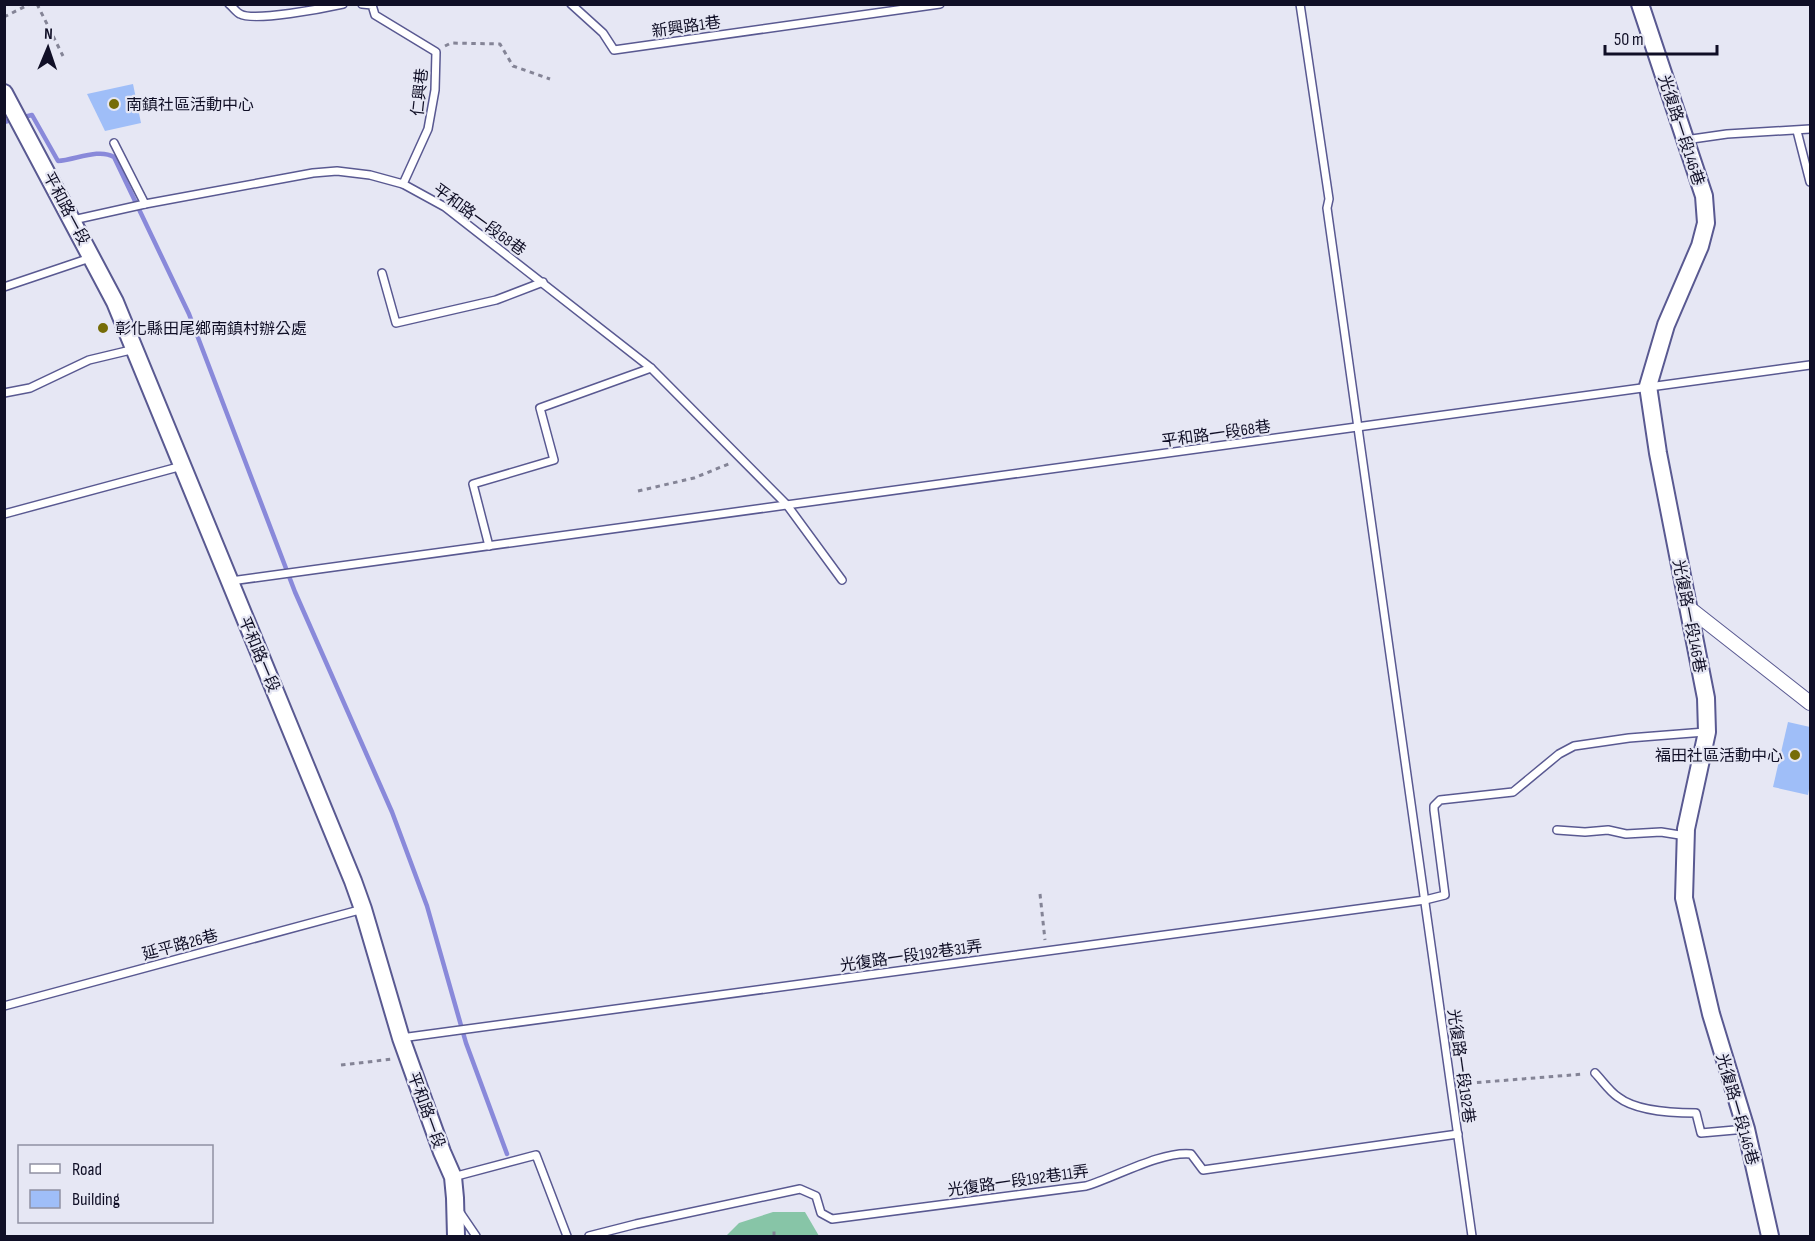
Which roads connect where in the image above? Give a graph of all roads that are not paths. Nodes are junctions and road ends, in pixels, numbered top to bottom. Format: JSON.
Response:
{"nodes":[{"id":1,"x":230,"y":4,"type":"edge"},
{"id":2,"x":343,"y":4,"type":"edge"},
{"id":3,"x":362,"y":4,"type":"edge"},
{"id":4,"x":571,"y":4,"type":"edge"},
{"id":5,"x":940,"y":4,"type":"edge"},
{"id":6,"x":1300,"y":4,"type":"edge"},
{"id":7,"x":1640,"y":4,"type":"edge"},
{"id":8,"x":372,"y":5,"type":"edge"},
{"id":9,"x":4,"y":93,"type":"edge"},
{"id":10,"x":9,"y":110,"type":"edge"},
{"id":11,"x":1810,"y":129,"type":"edge"},
{"id":12,"x":1797,"y":131,"type":"junction"},
{"id":13,"x":1685,"y":140,"type":"junction"},
{"id":14,"x":114,"y":143,"type":"dead end"},
{"id":15,"x":1810,"y":182,"type":"edge"},
{"id":16,"x":403,"y":184,"type":"junction"},
{"id":17,"x":146,"y":204,"type":"junction"},
{"id":18,"x":73,"y":220,"type":"junction"},
{"id":19,"x":92,"y":257,"type":"junction"},
{"id":20,"x":382,"y":273,"type":"dead end"},
{"id":21,"x":543,"y":282,"type":"junction"},
{"id":22,"x":4,"y":287,"type":"edge"},
{"id":23,"x":135,"y":349,"type":"junction"},
{"id":24,"x":1810,"y":364,"type":"edge"},
{"id":25,"x":651,"y":368,"type":"junction"},
{"id":26,"x":1648,"y":386,"type":"junction"},
{"id":27,"x":4,"y":393,"type":"edge"},
{"id":28,"x":1358,"y":428,"type":"junction"},
{"id":29,"x":182,"y":466,"type":"junction"},
{"id":30,"x":787,"y":505,"type":"junction"},
{"id":31,"x":4,"y":514,"type":"edge"},
{"id":32,"x":489,"y":546,"type":"junction"},
{"id":33,"x":842,"y":580,"type":"dead end"},
{"id":34,"x":229,"y":581,"type":"junction"},
{"id":35,"x":1689,"y":608,"type":"junction"},
{"id":36,"x":1810,"y":703,"type":"edge"},
{"id":37,"x":1707,"y":732,"type":"junction"},
{"id":38,"x":1557,"y":830,"type":"dead end"},
{"id":39,"x":1686,"y":836,"type":"junction"},
{"id":40,"x":1425,"y":900,"type":"junction"},
{"id":41,"x":363,"y":909,"type":"junction"},
{"id":42,"x":4,"y":1006,"type":"edge"},
{"id":43,"x":401,"y":1038,"type":"junction"},
{"id":44,"x":1595,"y":1073,"type":"road end"},
{"id":45,"x":1746,"y":1129,"type":"junction"},
{"id":46,"x":1458,"y":1134,"type":"junction"},
{"id":47,"x":453,"y":1177,"type":"junction"},
{"id":48,"x":455,"y":1207,"type":"junction"},
{"id":49,"x":456,"y":1236,"type":"edge"},
{"id":50,"x":476,"y":1236,"type":"edge"},
{"id":51,"x":567,"y":1236,"type":"edge"},
{"id":52,"x":589,"y":1236,"type":"edge"},
{"id":53,"x":1472,"y":1236,"type":"edge"},
{"id":54,"x":1770,"y":1236,"type":"edge"}],
"edges":[{"from":1,"to":2,"type":"lane"},
{"from":3,"to":8,"type":"lane","name":"仁興巷"},
{"from":4,"to":5,"type":"lane","name":"新興路1巷"},
{"from":6,"to":28,"type":"lane","name":"光復路一段192巷"},
{"from":7,"to":13,"type":"street","name":"光復路一段146巷"},
{"from":8,"to":16,"type":"lane","name":"仁興巷"},
{"from":9,"to":10,"type":"street","name":"平和路一段"},
{"from":10,"to":18,"type":"street","name":"平和路一段"},
{"from":11,"to":12,"type":"lane"},
{"from":12,"to":13,"type":"lane"},
{"from":12,"to":15,"type":"lane"},
{"from":13,"to":26,"type":"street","name":"光復路一段146巷"},
{"from":14,"to":17,"type":"lane"},
{"from":16,"to":17,"type":"lane","name":"平和路一段68巷"},
{"from":16,"to":21,"type":"lane","name":"平和路一段68巷"},
{"from":17,"to":18,"type":"lane","name":"平和路一段68巷"},
{"from":18,"to":19,"type":"street","name":"平和路一段"},
{"from":19,"to":22,"type":"lane"},
{"from":19,"to":23,"type":"street","name":"平和路一段"},
{"from":20,"to":21,"type":"lane"},
{"from":21,"to":25,"type":"lane","name":"平和路一段68巷"},
{"from":23,"to":27,"type":"lane"},
{"from":23,"to":29,"type":"street","name":"平和路一段"},
{"from":24,"to":26,"type":"lane","name":"平和路一段68巷"},
{"from":25,"to":30,"type":"lane","name":"平和路一段68巷"},
{"from":25,"to":32,"type":"lane"},
{"from":26,"to":28,"type":"lane","name":"平和路一段68巷"},
{"from":26,"to":35,"type":"street","name":"光復路一段146巷"},
{"from":28,"to":30,"type":"lane","name":"平和路一段68巷"},
{"from":28,"to":40,"type":"lane","name":"光復路一段192巷"},
{"from":29,"to":31,"type":"lane"},
{"from":29,"to":34,"type":"street","name":"平和路一段"},
{"from":30,"to":32,"type":"lane","name":"平和路一段68巷"},
{"from":30,"to":33,"type":"lane"},
{"from":32,"to":34,"type":"lane","name":"平和路一段68巷"},
{"from":34,"to":41,"type":"street","name":"平和路一段"},
{"from":35,"to":36,"type":"street"},
{"from":35,"to":37,"type":"street","name":"光復路一段146巷"},
{"from":37,"to":39,"type":"street","name":"光復路一段146巷"},
{"from":37,"to":40,"type":"lane"},
{"from":38,"to":39,"type":"lane"},
{"from":39,"to":45,"type":"street","name":"光復路一段146巷"},
{"from":40,"to":43,"type":"lane","name":"光復路一段192巷31弄"},
{"from":40,"to":46,"type":"lane","name":"光復路一段192巷"},
{"from":41,"to":42,"type":"lane","name":"延平路26巷"},
{"from":41,"to":43,"type":"street","name":"平和路一段"},
{"from":43,"to":47,"type":"street","name":"平和路一段"},
{"from":44,"to":45,"type":"lane"},
{"from":45,"to":54,"type":"street","name":"光復路一段146巷"},
{"from":46,"to":52,"type":"lane","name":"光復路一段192巷11弄"},
{"from":46,"to":53,"type":"lane","name":"光復路一段192巷"},
{"from":47,"to":48,"type":"street","name":"平和路一段"},
{"from":47,"to":51,"type":"lane"},
{"from":48,"to":49,"type":"street","name":"平和路一段"},
{"from":48,"to":50,"type":"lane"}]}
